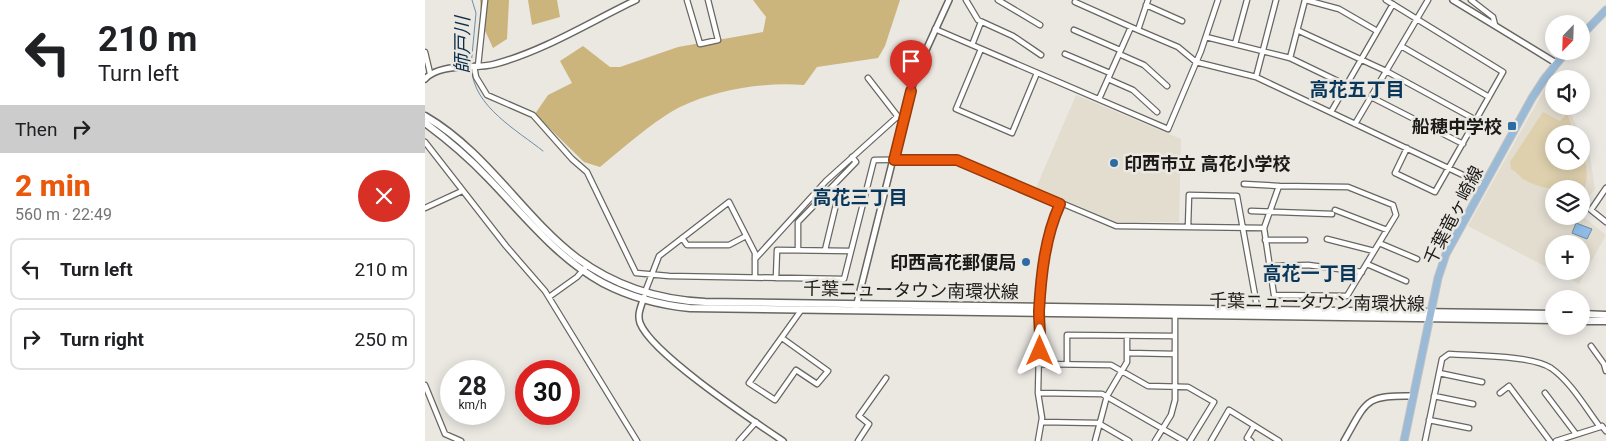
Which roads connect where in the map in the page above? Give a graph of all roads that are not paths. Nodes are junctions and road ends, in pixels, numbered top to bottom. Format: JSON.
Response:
{"nodes":[{"id":1,"x":485,"y":0,"type":"edge"},
{"id":2,"x":636,"y":0,"type":"edge"},
{"id":3,"x":687,"y":0,"type":"edge"},
{"id":4,"x":707,"y":0,"type":"edge"},
{"id":5,"x":949,"y":0,"type":"edge"},
{"id":6,"x":966,"y":0,"type":"edge"},
{"id":7,"x":998,"y":0,"type":"edge"},
{"id":8,"x":1218,"y":0,"type":"edge"},
{"id":9,"x":1247,"y":0,"type":"edge"},
{"id":10,"x":1276,"y":0,"type":"edge"},
{"id":11,"x":1306,"y":0,"type":"edge"},
{"id":12,"x":1386,"y":0,"type":"edge"},
{"id":13,"x":1427,"y":0,"type":"edge"},
{"id":14,"x":1453,"y":0,"type":"edge"},
{"id":15,"x":1471,"y":0,"type":"edge"},
{"id":16,"x":1075,"y":2,"type":"dead end"},
{"id":17,"x":1147,"y":2,"type":"edge"},
{"id":18,"x":1393,"y":4,"type":"junction"},
{"id":19,"x":1606,"y":10,"type":"edge"},
{"id":20,"x":1417,"y":19,"type":"junction"},
{"id":21,"x":1182,"y":21,"type":"dead end"},
{"id":22,"x":981,"y":22,"type":"junction"},
{"id":23,"x":1040,"y":25,"type":"dead end"},
{"id":24,"x":1495,"y":25,"type":"junction"},
{"id":25,"x":1131,"y":27,"type":"junction"},
{"id":26,"x":1590,"y":27,"type":"edge"},
{"id":27,"x":935,"y":29,"type":"junction"},
{"id":28,"x":1074,"y":30,"type":"dead end"},
{"id":29,"x":1138,"y":30,"type":"junction"},
{"id":30,"x":1297,"y":30,"type":"junction"},
{"id":31,"x":1377,"y":31,"type":"junction"},
{"id":32,"x":1206,"y":37,"type":"junction"},
{"id":33,"x":1235,"y":44,"type":"junction"},
{"id":34,"x":972,"y":45,"type":"junction"},
{"id":35,"x":1401,"y":46,"type":"junction"},
{"id":36,"x":981,"y":49,"type":"junction"},
{"id":37,"x":1263,"y":51,"type":"junction"},
{"id":38,"x":425,"y":52,"type":"edge"},
{"id":39,"x":1120,"y":52,"type":"junction"},
{"id":40,"x":1065,"y":54,"type":"dead end"},
{"id":41,"x":1041,"y":55,"type":"dead end"},
{"id":42,"x":1290,"y":58,"type":"junction"},
{"id":43,"x":1361,"y":60,"type":"junction"},
{"id":44,"x":1559,"y":60,"type":"edge"},
{"id":45,"x":1196,"y":62,"type":"junction"},
{"id":46,"x":1556,"y":63,"type":"junction"},
{"id":47,"x":476,"y":66,"type":"junction"},
{"id":48,"x":1386,"y":71,"type":"junction"},
{"id":49,"x":430,"y":73,"type":"junction"},
{"id":50,"x":1037,"y":73,"type":"junction"},
{"id":51,"x":1110,"y":73,"type":"junction"},
{"id":52,"x":1256,"y":77,"type":"junction"},
{"id":53,"x":868,"y":78,"type":"dead end"},
{"id":54,"x":425,"y":79,"type":"edge"},
{"id":55,"x":1108,"y":79,"type":"junction"},
{"id":56,"x":1346,"y":85,"type":"junction"},
{"id":57,"x":1167,"y":86,"type":"dead end"},
{"id":58,"x":1371,"y":97,"type":"junction"},
{"id":59,"x":1489,"y":97,"type":"junction"},
{"id":60,"x":1099,"y":99,"type":"junction"},
{"id":61,"x":1157,"y":112,"type":"dead end"},
{"id":62,"x":1331,"y":112,"type":"junction"},
{"id":63,"x":425,"y":116,"type":"edge"},
{"id":64,"x":897,"y":117,"type":"junction"},
{"id":65,"x":903,"y":120,"type":"junction"},
{"id":66,"x":1476,"y":120,"type":"junction"},
{"id":67,"x":425,"y":124,"type":"edge"},
{"id":68,"x":1355,"y":124,"type":"junction"},
{"id":69,"x":425,"y":142,"type":"edge"},
{"id":70,"x":1463,"y":144,"type":"junction"},
{"id":71,"x":1407,"y":148,"type":"junction"},
{"id":72,"x":852,"y":157,"type":"junction"},
{"id":73,"x":894,"y":160,"type":"junction"},
{"id":74,"x":1449,"y":168,"type":"junction"},
{"id":75,"x":1244,"y":184,"type":"dead end"},
{"id":76,"x":1484,"y":185,"type":"junction"},
{"id":77,"x":833,"y":186,"type":"junction"},
{"id":78,"x":1279,"y":186,"type":"junction"},
{"id":79,"x":1606,"y":189,"type":"edge"},
{"id":80,"x":462,"y":191,"type":"junction"},
{"id":81,"x":1060,"y":204,"type":"junction"},
{"id":82,"x":425,"y":208,"type":"edge"},
{"id":83,"x":1251,"y":211,"type":"dead end"},
{"id":84,"x":1270,"y":212,"type":"junction"},
{"id":85,"x":1606,"y":222,"type":"edge"},
{"id":86,"x":1188,"y":227,"type":"junction"},
{"id":87,"x":1264,"y":228,"type":"junction"},
{"id":88,"x":1243,"y":229,"type":"junction"},
{"id":89,"x":1387,"y":230,"type":"junction"},
{"id":90,"x":746,"y":236,"type":"junction"},
{"id":91,"x":681,"y":238,"type":"junction"},
{"id":92,"x":1265,"y":240,"type":"junction"},
{"id":93,"x":1305,"y":240,"type":"dead end"},
{"id":94,"x":1327,"y":240,"type":"dead end"},
{"id":95,"x":1379,"y":243,"type":"junction"},
{"id":96,"x":798,"y":250,"type":"junction"},
{"id":97,"x":825,"y":250,"type":"junction"},
{"id":98,"x":851,"y":251,"type":"junction"},
{"id":99,"x":1374,"y":251,"type":"junction"},
{"id":100,"x":755,"y":259,"type":"junction"},
{"id":101,"x":1417,"y":259,"type":"dead end"},
{"id":102,"x":1367,"y":264,"type":"junction"},
{"id":103,"x":1269,"y":266,"type":"junction"},
{"id":104,"x":585,"y":268,"type":"junction"},
{"id":105,"x":1362,"y":272,"type":"junction"},
{"id":106,"x":653,"y":274,"type":"junction"},
{"id":107,"x":755,"y":277,"type":"junction"},
{"id":108,"x":776,"y":278,"type":"junction"},
{"id":109,"x":1406,"y":281,"type":"dead end"},
{"id":110,"x":644,"y":296,"type":"junction"},
{"id":111,"x":549,"y":297,"type":"junction"},
{"id":112,"x":856,"y":307,"type":"junction"},
{"id":113,"x":802,"y":310,"type":"junction"},
{"id":114,"x":1039,"y":310,"type":"junction"},
{"id":115,"x":1175,"y":312,"type":"junction"},
{"id":116,"x":1258,"y":313,"type":"junction"},
{"id":117,"x":1545,"y":314,"type":"edge"},
{"id":118,"x":1590,"y":314,"type":"edge"},
{"id":119,"x":1606,"y":315,"type":"edge"},
{"id":120,"x":1430,"y":316,"type":"junction"},
{"id":121,"x":1545,"y":320,"type":"edge"},
{"id":122,"x":1590,"y":321,"type":"edge"},
{"id":123,"x":1606,"y":321,"type":"edge"},
{"id":124,"x":1127,"y":336,"type":"junction"},
{"id":125,"x":1175,"y":336,"type":"junction"},
{"id":126,"x":781,"y":338,"type":"junction"},
{"id":127,"x":1591,"y":346,"type":"dead end"},
{"id":128,"x":1127,"y":353,"type":"junction"},
{"id":129,"x":1175,"y":354,"type":"junction"},
{"id":130,"x":1039,"y":364,"type":"junction"},
{"id":131,"x":1067,"y":364,"type":"junction"},
{"id":132,"x":1121,"y":371,"type":"junction"},
{"id":133,"x":1606,"y":371,"type":"edge"},
{"id":134,"x":1439,"y":373,"type":"junction"},
{"id":135,"x":886,"y":378,"type":"dead end"},
{"id":136,"x":1482,"y":382,"type":"dead end"},
{"id":137,"x":425,"y":385,"type":"edge"},
{"id":138,"x":1175,"y":387,"type":"junction"},
{"id":139,"x":1500,"y":392,"type":"dead end"},
{"id":140,"x":1038,"y":393,"type":"junction"},
{"id":141,"x":1545,"y":393,"type":"dead end"},
{"id":142,"x":1107,"y":396,"type":"junction"},
{"id":143,"x":1413,"y":396,"type":"junction"},
{"id":144,"x":1434,"y":396,"type":"junction"},
{"id":145,"x":1473,"y":404,"type":"dead end"},
{"id":146,"x":1429,"y":420,"type":"junction"},
{"id":147,"x":756,"y":422,"type":"junction"},
{"id":148,"x":1041,"y":422,"type":"junction"},
{"id":149,"x":1098,"y":423,"type":"junction"},
{"id":150,"x":1254,"y":426,"type":"junction"},
{"id":151,"x":1603,"y":426,"type":"edge"},
{"id":152,"x":1469,"y":428,"type":"dead end"},
{"id":153,"x":1163,"y":429,"type":"junction"},
{"id":154,"x":1606,"y":431,"type":"edge"},
{"id":155,"x":1577,"y":434,"type":"junction"},
{"id":156,"x":461,"y":441,"type":"edge"},
{"id":157,"x":637,"y":441,"type":"edge"},
{"id":158,"x":739,"y":441,"type":"edge"},
{"id":159,"x":783,"y":441,"type":"edge"},
{"id":160,"x":858,"y":441,"type":"edge"},
{"id":161,"x":1038,"y":441,"type":"edge"},
{"id":162,"x":1095,"y":441,"type":"edge"},
{"id":163,"x":1129,"y":441,"type":"edge"},
{"id":164,"x":1155,"y":441,"type":"edge"},
{"id":165,"x":1184,"y":441,"type":"edge"},
{"id":166,"x":1189,"y":441,"type":"edge"},
{"id":167,"x":1211,"y":441,"type":"edge"},
{"id":168,"x":1251,"y":441,"type":"edge"},
{"id":169,"x":1279,"y":441,"type":"edge"},
{"id":170,"x":1344,"y":441,"type":"edge"},
{"id":171,"x":1404,"y":441,"type":"edge"},
{"id":172,"x":1425,"y":441,"type":"edge"},
{"id":173,"x":1550,"y":441,"type":"edge"},
{"id":174,"x":1556,"y":441,"type":"edge"}],
"edges":[{"from":1,"to":47,"type":"street"},
{"from":2,"to":47,"type":"street"},
{"from":3,"to":4,"type":"street"},
{"from":5,"to":27,"type":"street"},
{"from":6,"to":22,"type":"street"},
{"from":7,"to":23,"type":"street"},
{"from":8,"to":32,"type":"street"},
{"from":9,"to":33,"type":"street"},
{"from":10,"to":37,"type":"street"},
{"from":11,"to":30,"type":"street"},
{"from":11,"to":31,"type":"street"},
{"from":12,"to":18,"type":"street"},
{"from":13,"to":20,"type":"street"},
{"from":14,"to":24,"type":"street"},
{"from":15,"to":24,"type":"street"},
{"from":16,"to":25,"type":"street"},
{"from":17,"to":21,"type":"street"},
{"from":17,"to":29,"type":"street"},
{"from":18,"to":20,"type":"street"},
{"from":18,"to":31,"type":"street"},
{"from":19,"to":26,"type":"main road"},
{"from":20,"to":35,"type":"street"},
{"from":20,"to":59,"type":"street"},
{"from":22,"to":34,"type":"street"},
{"from":22,"to":41,"type":"street"},
{"from":24,"to":46,"type":"street"},
{"from":25,"to":29,"type":"street"},
{"from":25,"to":39,"type":"street"},
{"from":27,"to":34,"type":"street"},
{"from":27,"to":65,"type":"street"},
{"from":28,"to":39,"type":"street"},
{"from":29,"to":45,"type":"street"},
{"from":30,"to":42,"type":"street"},
{"from":30,"to":43,"type":"street"},
{"from":31,"to":43,"type":"street"},
{"from":32,"to":33,"type":"street"},
{"from":32,"to":45,"type":"street"},
{"from":33,"to":37,"type":"street"},
{"from":34,"to":36,"type":"street"},
{"from":35,"to":48,"type":"street"},
{"from":35,"to":59,"type":"street"},
{"from":36,"to":50,"type":"street"},
{"from":36,"to":50,"type":"street"},
{"from":37,"to":42,"type":"street"},
{"from":37,"to":52,"type":"street"},
{"from":38,"to":49,"type":"street"},
{"from":39,"to":51,"type":"street"},
{"from":39,"to":57,"type":"street"},
{"from":40,"to":51,"type":"street"},
{"from":42,"to":56,"type":"street"},
{"from":43,"to":48,"type":"street"},
{"from":43,"to":56,"type":"street"},
{"from":44,"to":46,"type":"main road","name":"千葉竜ヶ崎線"},
{"from":45,"to":52,"type":"street"},
{"from":45,"to":60,"type":"street"},
{"from":46,"to":76,"type":"main road","name":"千葉竜ヶ崎線"},
{"from":47,"to":49,"type":"street"},
{"from":47,"to":106,"type":"street"},
{"from":48,"to":58,"type":"street"},
{"from":48,"to":66,"type":"street"},
{"from":49,"to":54,"type":"street"},
{"from":50,"to":60,"type":"street"},
{"from":51,"to":55,"type":"street"},
{"from":52,"to":62,"type":"street"},
{"from":53,"to":64,"type":"street"},
{"from":55,"to":60,"type":"street"},
{"from":55,"to":61,"type":"street"},
{"from":56,"to":62,"type":"street"},
{"from":58,"to":68,"type":"street"},
{"from":58,"to":70,"type":"street"},
{"from":59,"to":66,"type":"street"},
{"from":62,"to":68,"type":"street"},
{"from":63,"to":104,"type":"main road","name":"千葉ニュータウン南環状線"},
{"from":64,"to":65,"type":"street"},
{"from":64,"to":72,"type":"street"},
{"from":65,"to":73,"type":"street"},
{"from":66,"to":70,"type":"street"},
{"from":67,"to":104,"type":"main road","name":"千葉ニュータウン南環状線"},
{"from":68,"to":71,"type":"street"},
{"from":69,"to":80,"type":"street"},
{"from":70,"to":74,"type":"street"},
{"from":71,"to":74,"type":"street"},
{"from":71,"to":74,"type":"street"},
{"from":72,"to":77,"type":"street"},
{"from":72,"to":100,"type":"street"},
{"from":73,"to":81,"type":"street"},
{"from":73,"to":98,"type":"street"},
{"from":73,"to":112,"type":"street"},
{"from":74,"to":76,"type":"street"},
{"from":75,"to":78,"type":"street"},
{"from":76,"to":120,"type":"main road","name":"千葉竜ヶ崎線"},
{"from":77,"to":96,"type":"street"},
{"from":77,"to":97,"type":"street"},
{"from":78,"to":84,"type":"street"},
{"from":78,"to":89,"type":"street"},
{"from":79,"to":85,"type":"street"},
{"from":80,"to":82,"type":"street"},
{"from":80,"to":111,"type":"street"},
{"from":81,"to":86,"type":"street"},
{"from":81,"to":114,"type":"street"},
{"from":83,"to":84,"type":"street"},
{"from":84,"to":87,"type":"street"},
{"from":84,"to":89,"type":"street"},
{"from":86,"to":88,"type":"street"},
{"from":86,"to":88,"type":"street"},
{"from":87,"to":88,"type":"street"},
{"from":87,"to":92,"type":"street"},
{"from":88,"to":116,"type":"street"},
{"from":89,"to":95,"type":"street"},
{"from":90,"to":91,"type":"street"},
{"from":90,"to":91,"type":"street"},
{"from":90,"to":100,"type":"street"},
{"from":91,"to":106,"type":"street"},
{"from":92,"to":93,"type":"street"},
{"from":92,"to":103,"type":"street"},
{"from":94,"to":99,"type":"street"},
{"from":95,"to":99,"type":"street"},
{"from":95,"to":101,"type":"street"},
{"from":96,"to":97,"type":"street"},
{"from":96,"to":108,"type":"street"},
{"from":97,"to":98,"type":"street"},
{"from":98,"to":108,"type":"street"},
{"from":99,"to":102,"type":"street"},
{"from":100,"to":107,"type":"street"},
{"from":102,"to":105,"type":"street"},
{"from":102,"to":109,"type":"street"},
{"from":103,"to":105,"type":"street"},
{"from":103,"to":105,"type":"street"},
{"from":104,"to":110,"type":"main road","name":"千葉ニュータウン南環状線"},
{"from":104,"to":111,"type":"street"},
{"from":106,"to":107,"type":"street"},
{"from":106,"to":110,"type":"street"},
{"from":107,"to":108,"type":"street"},
{"from":110,"to":112,"type":"main road","name":"千葉ニュータウン南環状線"},
{"from":110,"to":113,"type":"main road","name":"千葉ニュータウン南環状線"},
{"from":110,"to":147,"type":"street"},
{"from":111,"to":157,"type":"street"},
{"from":112,"to":113,"type":"main road","name":"千葉ニュータウン南環状線"},
{"from":112,"to":114,"type":"main road","name":"千葉ニュータウン南環状線"},
{"from":113,"to":126,"type":"street"},
{"from":114,"to":115,"type":"main road","name":"千葉ニュータウン南環状線"},
{"from":114,"to":130,"type":"street"},
{"from":115,"to":116,"type":"main road","name":"千葉ニュータウン南環状線"},
{"from":115,"to":125,"type":"street"},
{"from":116,"to":120,"type":"main road","name":"千葉ニュータウン南環状線"},
{"from":117,"to":120,"type":"main road","name":"千葉ニュータウン南環状線"},
{"from":118,"to":119,"type":"main road"},
{"from":120,"to":121,"type":"main road","name":"千葉ニュータウン南環状線"},
{"from":120,"to":143,"type":"main road","name":"千葉竜ヶ崎線"},
{"from":122,"to":123,"type":"main road"},
{"from":124,"to":125,"type":"street"},
{"from":124,"to":128,"type":"street"},
{"from":124,"to":131,"type":"street"},
{"from":125,"to":129,"type":"street"},
{"from":126,"to":126,"type":"street"},
{"from":127,"to":133,"type":"street"},
{"from":128,"to":129,"type":"street"},
{"from":128,"to":132,"type":"street"},
{"from":129,"to":138,"type":"street"},
{"from":130,"to":131,"type":"street"},
{"from":130,"to":140,"type":"street"},
{"from":131,"to":132,"type":"street"},
{"from":132,"to":138,"type":"street"},
{"from":132,"to":142,"type":"street"},
{"from":134,"to":136,"type":"street"},
{"from":134,"to":144,"type":"street"},
{"from":134,"to":151,"type":"street"},
{"from":135,"to":160,"type":"street"},
{"from":137,"to":156,"type":"street"},
{"from":138,"to":153,"type":"street"},
{"from":138,"to":166,"type":"street"},
{"from":139,"to":173,"type":"street"},
{"from":140,"to":142,"type":"street"},
{"from":140,"to":148,"type":"street"},
{"from":141,"to":155,"type":"street"},
{"from":142,"to":149,"type":"street"},
{"from":142,"to":153,"type":"street"},
{"from":143,"to":170,"type":"street"},
{"from":143,"to":171,"type":"main road","name":"千葉竜ヶ崎線"},
{"from":144,"to":145,"type":"street"},
{"from":144,"to":146,"type":"street"},
{"from":146,"to":152,"type":"street"},
{"from":146,"to":172,"type":"street"},
{"from":147,"to":158,"type":"street"},
{"from":147,"to":159,"type":"street"},
{"from":148,"to":149,"type":"street"},
{"from":148,"to":161,"type":"street"},
{"from":149,"to":162,"type":"street"},
{"from":149,"to":163,"type":"street"},
{"from":150,"to":167,"type":"street"},
{"from":150,"to":168,"type":"street"},
{"from":150,"to":169,"type":"street"},
{"from":151,"to":154,"type":"street"},
{"from":151,"to":155,"type":"street"},
{"from":153,"to":164,"type":"street"},
{"from":153,"to":165,"type":"street"},
{"from":155,"to":174,"type":"street"}]}
